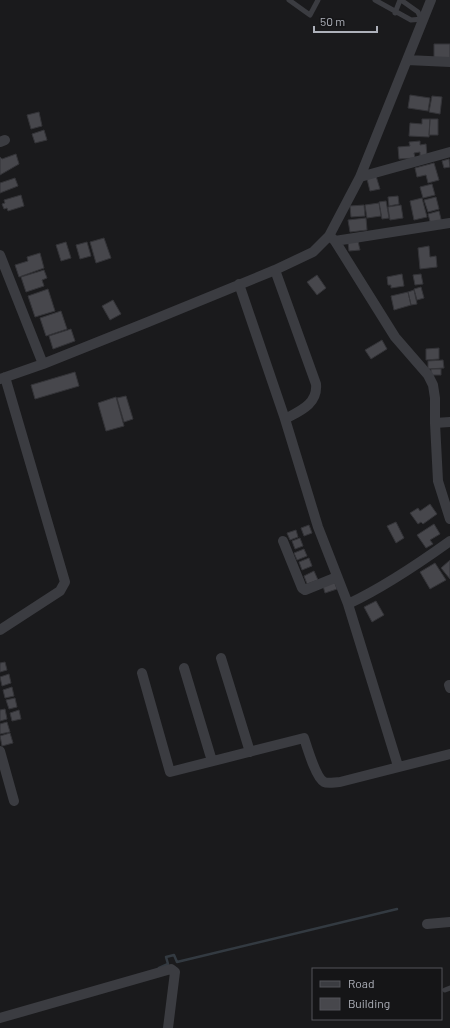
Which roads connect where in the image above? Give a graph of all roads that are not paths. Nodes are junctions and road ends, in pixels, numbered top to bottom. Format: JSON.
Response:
{"nodes":[{"id":1,"x":289,"y":0,"type":"edge"},
{"id":2,"x":318,"y":0,"type":"edge"},
{"id":3,"x":375,"y":0,"type":"edge"},
{"id":4,"x":401,"y":0,"type":"edge"},
{"id":5,"x":431,"y":0,"type":"edge"},
{"id":6,"x":395,"y":13,"type":"junction"},
{"id":7,"x":422,"y":19,"type":"junction"},
{"id":8,"x":407,"y":60,"type":"junction"},
{"id":9,"x":450,"y":62,"type":"edge"},
{"id":10,"x":450,"y":152,"type":"edge"},
{"id":11,"x":360,"y":177,"type":"junction"},
{"id":12,"x":450,"y":223,"type":"edge"},
{"id":13,"x":332,"y":239,"type":"junction"},
{"id":14,"x":0,"y":255,"type":"edge"},
{"id":15,"x":275,"y":270,"type":"junction"},
{"id":16,"x":239,"y":284,"type":"junction"},
{"id":17,"x":44,"y":364,"type":"junction"},
{"id":18,"x":3,"y":378,"type":"edge"},
{"id":19,"x":285,"y":419,"type":"junction"},
{"id":20,"x":450,"y":422,"type":"edge"},
{"id":21,"x":435,"y":423,"type":"junction"},
{"id":22,"x":450,"y":519,"type":"edge"},
{"id":23,"x":283,"y":541,"type":"dead end"},
{"id":24,"x":450,"y":541,"type":"edge"},
{"id":25,"x":337,"y":577,"type":"junction"},
{"id":26,"x":348,"y":604,"type":"junction"},
{"id":27,"x":0,"y":630,"type":"edge"},
{"id":28,"x":221,"y":658,"type":"dead end"},
{"id":29,"x":184,"y":668,"type":"dead end"},
{"id":30,"x":142,"y":673,"type":"dead end"},
{"id":31,"x":0,"y":751,"type":"edge"},
{"id":32,"x":250,"y":752,"type":"junction"},
{"id":33,"x":450,"y":754,"type":"edge"},
{"id":34,"x":212,"y":762,"type":"junction"},
{"id":35,"x":398,"y":766,"type":"junction"},
{"id":36,"x":14,"y":801,"type":"dead end"},
{"id":37,"x":450,"y":922,"type":"edge"},
{"id":38,"x":427,"y":924,"type":"dead end"},
{"id":39,"x":0,"y":1018,"type":"edge"},
{"id":40,"x":168,"y":1028,"type":"edge"}],
"edges":[{"from":1,"to":2,"type":"lane"},
{"from":3,"to":6,"type":"lane"},
{"from":4,"to":6,"type":"lane"},
{"from":4,"to":7,"type":"lane"},
{"from":5,"to":7,"type":"street"},
{"from":6,"to":7,"type":"lane"},
{"from":7,"to":8,"type":"street"},
{"from":8,"to":9,"type":"street"},
{"from":8,"to":11,"type":"street"},
{"from":10,"to":11,"type":"street"},
{"from":11,"to":13,"type":"street"},
{"from":12,"to":13,"type":"street"},
{"from":13,"to":15,"type":"street"},
{"from":13,"to":21,"type":"street"},
{"from":14,"to":17,"type":"street"},
{"from":15,"to":16,"type":"street"},
{"from":15,"to":19,"type":"street"},
{"from":16,"to":17,"type":"street"},
{"from":16,"to":19,"type":"street"},
{"from":17,"to":18,"type":"street"},
{"from":18,"to":27,"type":"street"},
{"from":19,"to":25,"type":"street"},
{"from":20,"to":21,"type":"street"},
{"from":21,"to":22,"type":"street"},
{"from":23,"to":25,"type":"street"},
{"from":24,"to":26,"type":"street"},
{"from":25,"to":26,"type":"street"},
{"from":26,"to":35,"type":"street"},
{"from":28,"to":32,"type":"street"},
{"from":29,"to":34,"type":"street"},
{"from":30,"to":34,"type":"street"},
{"from":31,"to":36,"type":"street"},
{"from":32,"to":34,"type":"street"},
{"from":32,"to":35,"type":"street"},
{"from":33,"to":35,"type":"street"},
{"from":37,"to":38,"type":"street"},
{"from":39,"to":40,"type":"street"}]}
